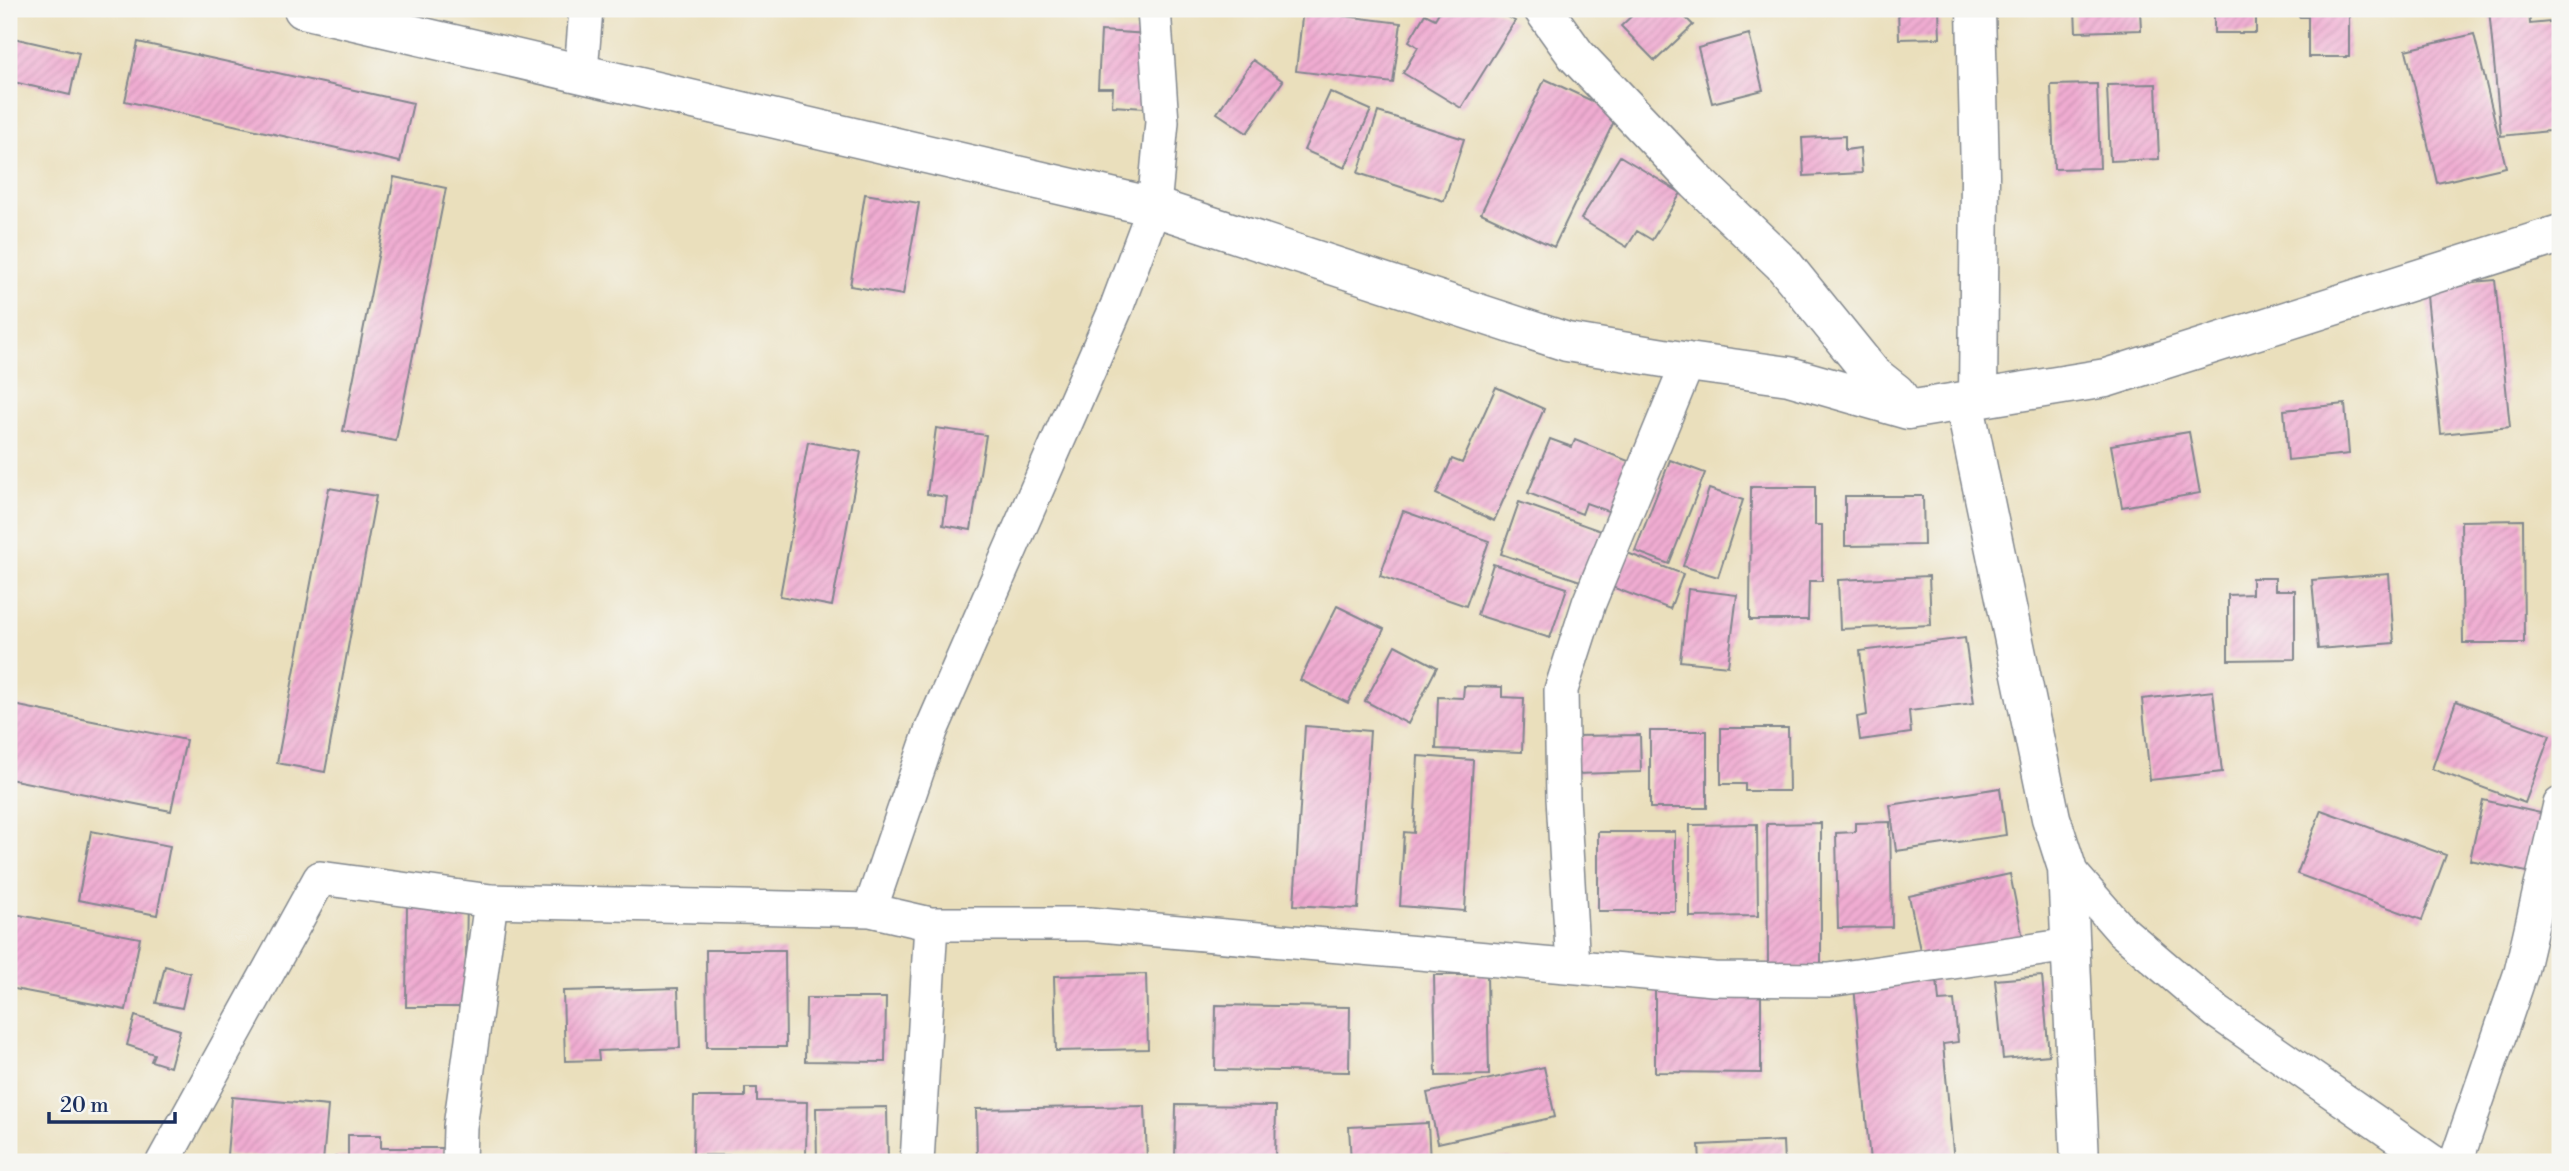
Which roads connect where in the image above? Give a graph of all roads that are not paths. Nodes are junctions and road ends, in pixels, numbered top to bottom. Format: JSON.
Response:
{"nodes":[{"id":1,"x":303,"y":9,"type":"edge"},
{"id":2,"x":586,"y":9,"type":"edge"},
{"id":3,"x":1154,"y":9,"type":"edge"},
{"id":4,"x":1543,"y":9,"type":"edge"},
{"id":5,"x":1976,"y":9,"type":"edge"},
{"id":6,"x":581,"y":72,"type":"junction"},
{"id":7,"x":1154,"y":207,"type":"junction"},
{"id":8,"x":2560,"y":234,"type":"edge"},
{"id":9,"x":1688,"y":362,"type":"junction"},
{"id":10,"x":1971,"y":400,"type":"junction"},
{"id":11,"x":1908,"y":410,"type":"junction"},
{"id":12,"x":2560,"y":804,"type":"edge"},
{"id":13,"x":2067,"y":868,"type":"junction"},
{"id":14,"x":491,"y":901,"type":"junction"},
{"id":15,"x":870,"y":910,"type":"junction"},
{"id":16,"x":931,"y":925,"type":"junction"},
{"id":17,"x":2070,"y":945,"type":"junction"},
{"id":18,"x":1573,"y":966,"type":"junction"},
{"id":19,"x":163,"y":1162,"type":"edge"},
{"id":20,"x":459,"y":1162,"type":"edge"},
{"id":21,"x":917,"y":1162,"type":"edge"},
{"id":22,"x":2080,"y":1162,"type":"edge"},
{"id":23,"x":2433,"y":1162,"type":"edge"},
{"id":24,"x":2456,"y":1162,"type":"edge"}],
"edges":[{"from":1,"to":6,"type":"street"},
{"from":2,"to":6,"type":"street"},
{"from":3,"to":7,"type":"street"},
{"from":4,"to":11,"type":"street"},
{"from":5,"to":10,"type":"street"},
{"from":6,"to":7,"type":"street"},
{"from":7,"to":9,"type":"street"},
{"from":7,"to":15,"type":"street"},
{"from":8,"to":10,"type":"street"},
{"from":9,"to":11,"type":"street"},
{"from":9,"to":18,"type":"street"},
{"from":10,"to":11,"type":"street"},
{"from":10,"to":13,"type":"street"},
{"from":12,"to":24,"type":"street"},
{"from":13,"to":17,"type":"street"},
{"from":13,"to":23,"type":"street"},
{"from":14,"to":15,"type":"street"},
{"from":14,"to":19,"type":"street"},
{"from":14,"to":20,"type":"street"},
{"from":15,"to":16,"type":"street"},
{"from":16,"to":18,"type":"street"},
{"from":16,"to":21,"type":"street"},
{"from":17,"to":18,"type":"street"},
{"from":17,"to":22,"type":"street"}]}
